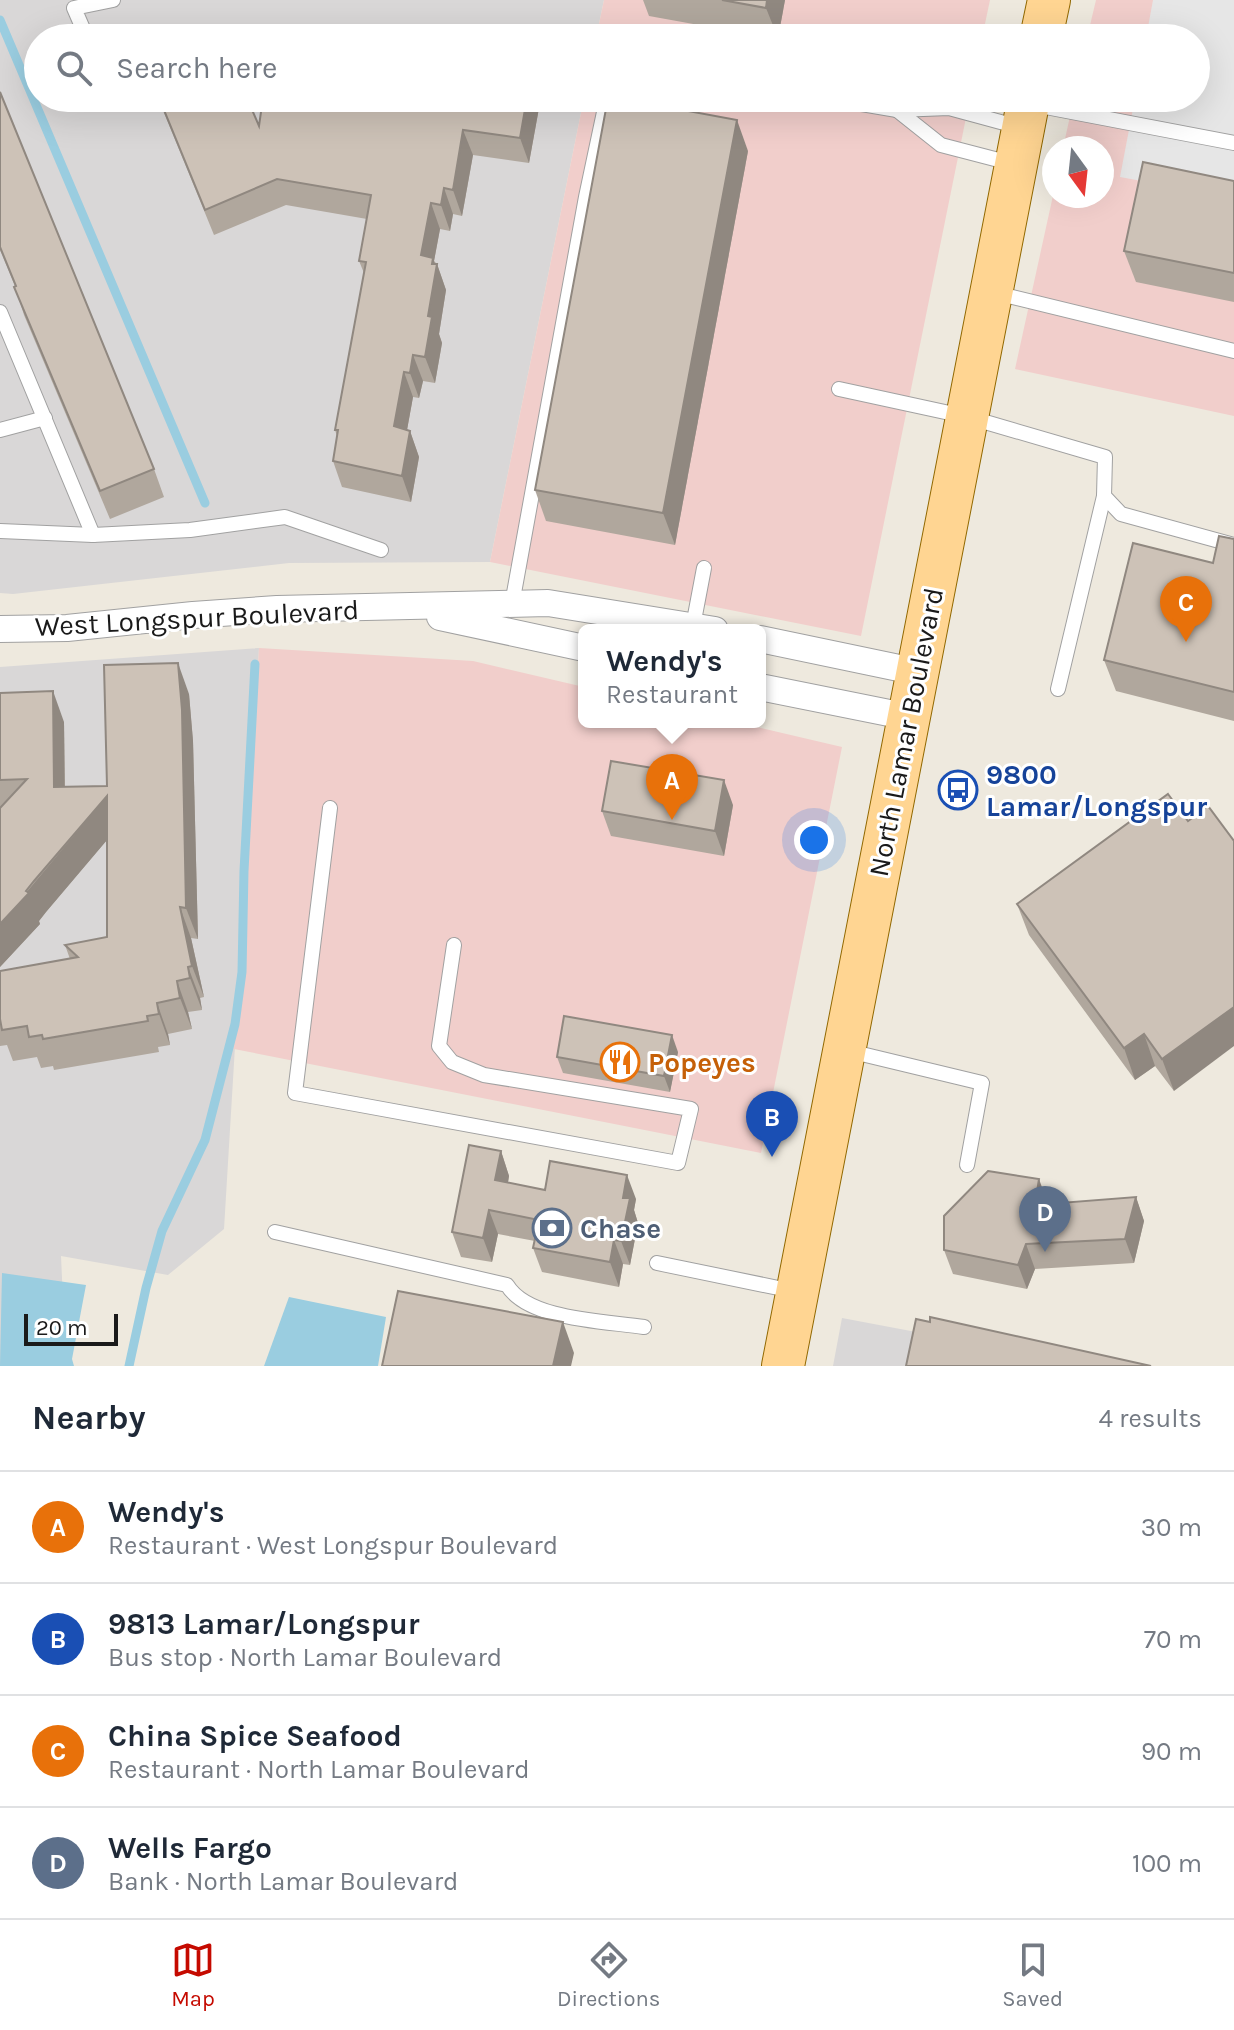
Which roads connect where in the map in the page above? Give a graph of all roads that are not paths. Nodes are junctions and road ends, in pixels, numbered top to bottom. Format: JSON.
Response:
{"nodes":[{"id":1,"x":113,"y":0,"type":"edge"},
{"id":2,"x":1049,"y":0,"type":"edge"},
{"id":3,"x":81,"y":24,"type":"edge"},
{"id":4,"x":1044,"y":24,"type":"edge"},
{"id":5,"x":604,"y":112,"type":"edge"},
{"id":6,"x":900,"y":112,"type":"edge"},
{"id":7,"x":969,"y":112,"type":"edge"},
{"id":8,"x":1024,"y":123,"type":"edge"},
{"id":9,"x":1234,"y":143,"type":"edge"},
{"id":10,"x":992,"y":292,"type":"junction"},
{"id":11,"x":1,"y":319,"type":"edge"},
{"id":12,"x":1234,"y":351,"type":"edge"},
{"id":13,"x":839,"y":389,"type":"dead end"},
{"id":14,"x":968,"y":417,"type":"junction"},
{"id":15,"x":45,"y":418,"type":"junction"},
{"id":16,"x":0,"y":430,"type":"edge"},
{"id":17,"x":1104,"y":496,"type":"junction"},
{"id":18,"x":0,"y":531,"type":"edge"},
{"id":19,"x":93,"y":535,"type":"junction"},
{"id":20,"x":1234,"y":545,"type":"edge"},
{"id":21,"x":381,"y":550,"type":"dead end"},
{"id":22,"x":704,"y":568,"type":"dead end"},
{"id":23,"x":512,"y":604,"type":"junction"},
{"id":24,"x":393,"y":607,"type":"junction"},
{"id":25,"x":679,"y":624,"type":"edge"},
{"id":26,"x":704,"y":624,"type":"edge"},
{"id":27,"x":0,"y":629,"type":"edge"},
{"id":28,"x":766,"y":640,"type":"edge"},
{"id":29,"x":578,"y":647,"type":"edge"},
{"id":30,"x":918,"y":672,"type":"junction"},
{"id":31,"x":766,"y":688,"type":"edge"},
{"id":32,"x":1058,"y":689,"type":"dead end"},
{"id":33,"x":909,"y":717,"type":"junction"},
{"id":34,"x":330,"y":808,"type":"dead end"},
{"id":35,"x":454,"y":945,"type":"dead end"},
{"id":36,"x":844,"y":1049,"type":"junction"},
{"id":37,"x":967,"y":1165,"type":"dead end"},
{"id":38,"x":275,"y":1232,"type":"dead end"},
{"id":39,"x":657,"y":1263,"type":"dead end"},
{"id":40,"x":798,"y":1292,"type":"junction"},
{"id":41,"x":644,"y":1327,"type":"dead end"},
{"id":42,"x":783,"y":1366,"type":"edge"}],
"edges":[{"from":1,"to":3,"type":"lane"},
{"from":2,"to":4,"type":"main road"},
{"from":5,"to":23,"type":"lane"},
{"from":6,"to":8,"type":"lane"},
{"from":7,"to":8,"type":"lane"},
{"from":8,"to":9,"type":"lane"},
{"from":8,"to":10,"type":"main road","name":"North Lamar Boulevard"},
{"from":10,"to":12,"type":"lane"},
{"from":10,"to":14,"type":"main road","name":"North Lamar Boulevard"},
{"from":11,"to":15,"type":"lane"},
{"from":13,"to":14,"type":"lane"},
{"from":14,"to":17,"type":"lane"},
{"from":14,"to":30,"type":"main road","name":"North Lamar Boulevard"},
{"from":15,"to":16,"type":"lane"},
{"from":15,"to":19,"type":"lane"},
{"from":17,"to":20,"type":"lane"},
{"from":17,"to":32,"type":"lane"},
{"from":18,"to":19,"type":"lane"},
{"from":19,"to":21,"type":"lane"},
{"from":22,"to":26,"type":"lane"},
{"from":23,"to":24,"type":"street","name":"West Longspur Boulevard"},
{"from":23,"to":25,"type":"street","name":"West Longspur Boulevard"},
{"from":24,"to":27,"type":"street","name":"West Longspur Boulevard"},
{"from":24,"to":29,"type":"street","name":"West Longspur Boulevard"},
{"from":28,"to":30,"type":"street"},
{"from":30,"to":33,"type":"main road","name":"North Lamar Boulevard"},
{"from":31,"to":33,"type":"street"},
{"from":33,"to":36,"type":"main road","name":"North Lamar Boulevard"},
{"from":34,"to":35,"type":"lane"},
{"from":36,"to":37,"type":"lane"},
{"from":36,"to":40,"type":"main road","name":"North Lamar Boulevard"},
{"from":38,"to":41,"type":"lane"},
{"from":39,"to":40,"type":"lane"},
{"from":40,"to":42,"type":"main road","name":"North Lamar Boulevard"}]}
